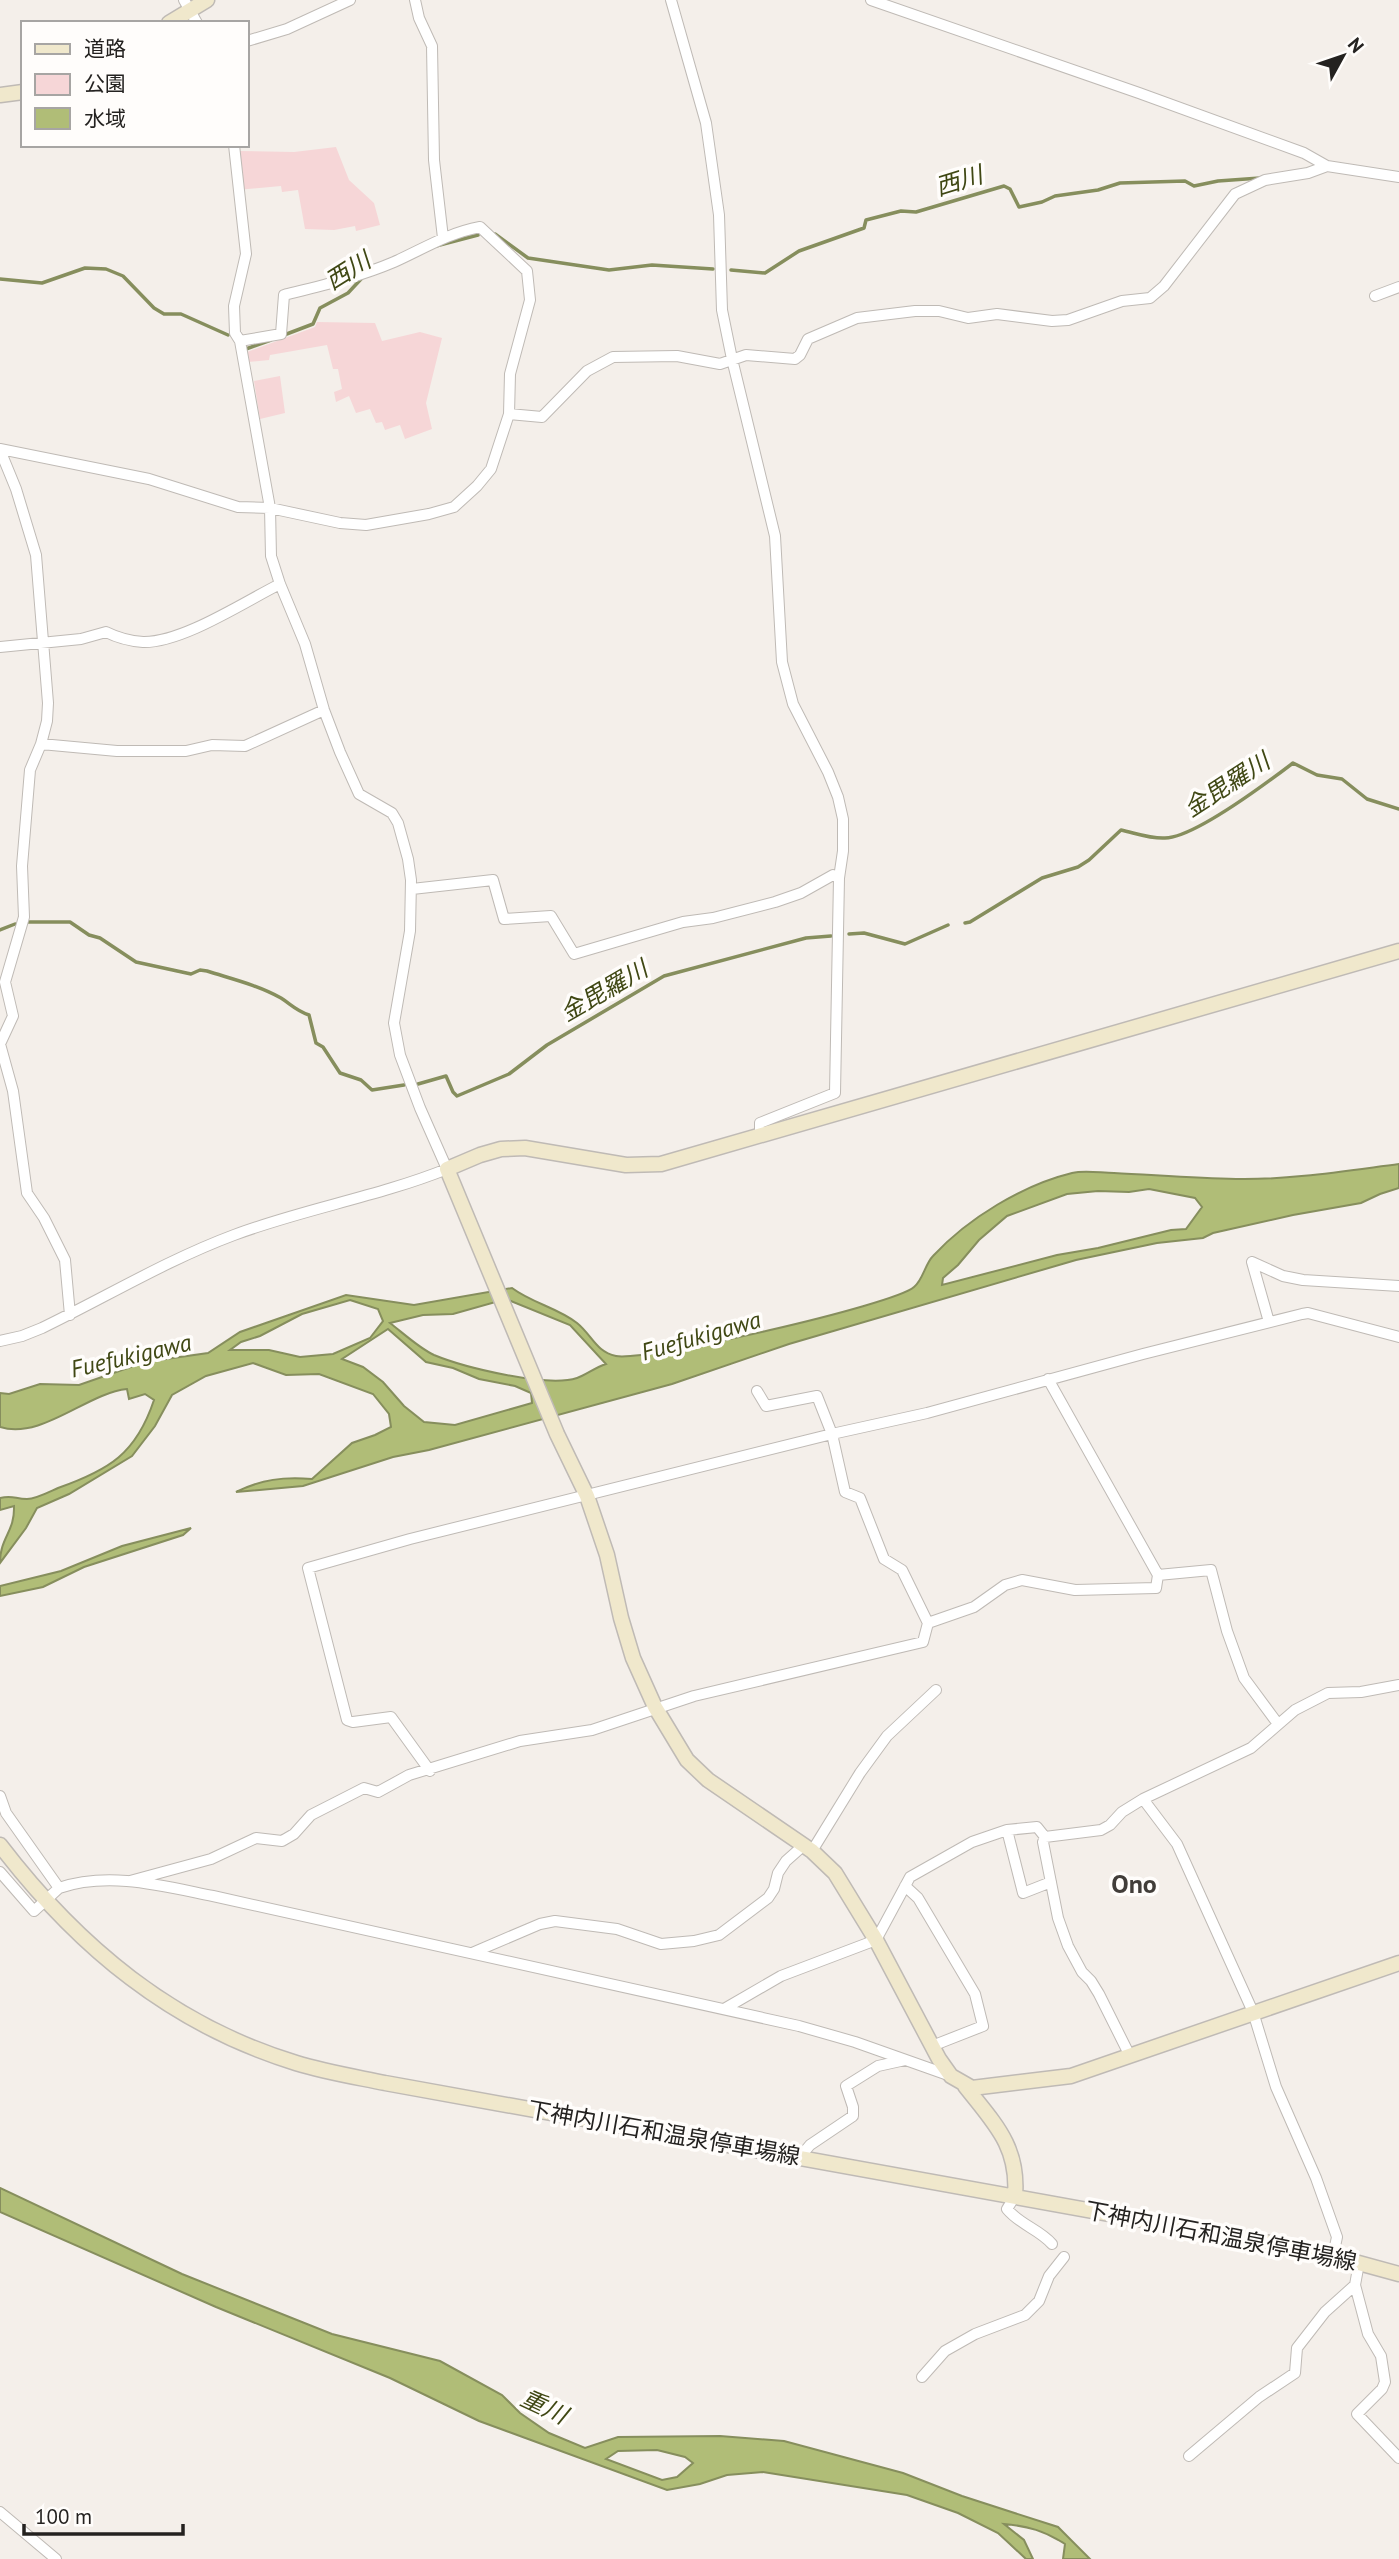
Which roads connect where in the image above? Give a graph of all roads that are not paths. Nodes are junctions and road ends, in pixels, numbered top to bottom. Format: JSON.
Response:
{"nodes":[{"id":1,"x":207,"y":0,"type":"edge"},
{"id":2,"x":351,"y":0,"type":"edge"},
{"id":3,"x":415,"y":0,"type":"edge"},
{"id":4,"x":671,"y":0,"type":"edge"},
{"id":5,"x":871,"y":0,"type":"edge"},
{"id":6,"x":190,"y":11,"type":"edge"},
{"id":7,"x":172,"y":21,"type":"edge"},
{"id":8,"x":248,"y":41,"type":"edge"},
{"id":9,"x":21,"y":92,"type":"edge"},
{"id":10,"x":0,"y":95,"type":"edge"},
{"id":11,"x":234,"y":147,"type":"edge"},
{"id":12,"x":1327,"y":166,"type":"junction"},
{"id":13,"x":1399,"y":177,"type":"edge"},
{"id":14,"x":443,"y":238,"type":"junction"},
{"id":15,"x":1399,"y":287,"type":"edge"},
{"id":16,"x":1375,"y":296,"type":"dead end"},
{"id":17,"x":240,"y":341,"type":"junction"},
{"id":18,"x":732,"y":359,"type":"junction"},
{"id":19,"x":509,"y":414,"type":"junction"},
{"id":20,"x":0,"y":450,"type":"edge"},
{"id":21,"x":271,"y":508,"type":"junction"},
{"id":22,"x":280,"y":584,"type":"junction"},
{"id":23,"x":42,"y":645,"type":"junction"},
{"id":24,"x":0,"y":647,"type":"edge"},
{"id":25,"x":324,"y":710,"type":"junction"},
{"id":26,"x":41,"y":744,"type":"junction"},
{"id":27,"x":839,"y":878,"type":"junction"},
{"id":28,"x":412,"y":889,"type":"junction"},
{"id":29,"x":1399,"y":951,"type":"edge"},
{"id":30,"x":760,"y":1136,"type":"junction"},
{"id":31,"x":447,"y":1169,"type":"junction"},
{"id":32,"x":1399,"y":1286,"type":"edge"},
{"id":33,"x":70,"y":1315,"type":"junction"},
{"id":34,"x":1269,"y":1322,"type":"junction"},
{"id":35,"x":1399,"y":1336,"type":"edge"},
{"id":36,"x":0,"y":1341,"type":"edge"},
{"id":37,"x":1048,"y":1380,"type":"junction"},
{"id":38,"x":757,"y":1391,"type":"dead end"},
{"id":39,"x":832,"y":1434,"type":"junction"},
{"id":40,"x":587,"y":1496,"type":"junction"},
{"id":41,"x":1158,"y":1575,"type":"junction"},
{"id":42,"x":928,"y":1623,"type":"junction"},
{"id":43,"x":1399,"y":1685,"type":"edge"},
{"id":44,"x":936,"y":1690,"type":"dead end"},
{"id":45,"x":655,"y":1707,"type":"junction"},
{"id":46,"x":1278,"y":1724,"type":"junction"},
{"id":47,"x":430,"y":1771,"type":"junction"},
{"id":48,"x":0,"y":1796,"type":"edge"},
{"id":49,"x":1143,"y":1799,"type":"junction"},
{"id":50,"x":1007,"y":1830,"type":"junction"},
{"id":51,"x":1045,"y":1837,"type":"junction"},
{"id":52,"x":0,"y":1845,"type":"edge"},
{"id":53,"x":808,"y":1848,"type":"junction"},
{"id":54,"x":2,"y":1877,"type":"edge"},
{"id":55,"x":130,"y":1881,"type":"junction"},
{"id":56,"x":1051,"y":1882,"type":"junction"},
{"id":57,"x":905,"y":1886,"type":"junction"},
{"id":58,"x":59,"y":1888,"type":"junction"},
{"id":59,"x":46,"y":1902,"type":"junction"},
{"id":60,"x":876,"y":1940,"type":"junction"},
{"id":61,"x":471,"y":1953,"type":"junction"},
{"id":62,"x":1399,"y":1963,"type":"edge"},
{"id":63,"x":724,"y":2010,"type":"junction"},
{"id":64,"x":1254,"y":2012,"type":"junction"},
{"id":65,"x":932,"y":2046,"type":"junction"},
{"id":66,"x":1130,"y":2056,"type":"junction"},
{"id":67,"x":905,"y":2060,"type":"junction"},
{"id":68,"x":951,"y":2076,"type":"junction"},
{"id":69,"x":965,"y":2085,"type":"junction"},
{"id":70,"x":800,"y":2157,"type":"junction"},
{"id":71,"x":1015,"y":2196,"type":"junction"},
{"id":72,"x":1052,"y":2244,"type":"dead end"},
{"id":73,"x":1333,"y":2256,"type":"junction"},
{"id":74,"x":1064,"y":2258,"type":"dead end"},
{"id":75,"x":1359,"y":2263,"type":"junction"},
{"id":76,"x":1399,"y":2274,"type":"edge"},
{"id":77,"x":1355,"y":2285,"type":"junction"},
{"id":78,"x":922,"y":2377,"type":"dead end"},
{"id":79,"x":1189,"y":2456,"type":"dead end"},
{"id":80,"x":1399,"y":2458,"type":"edge"},
{"id":81,"x":0,"y":2512,"type":"edge"},
{"id":82,"x":56,"y":2559,"type":"edge"}],
"edges":[{"from":1,"to":6,"type":"street"},
{"from":2,"to":8,"type":"street"},
{"from":3,"to":14,"type":"street"},
{"from":4,"to":18,"type":"street"},
{"from":5,"to":12,"type":"street"},
{"from":6,"to":7,"type":"street"},
{"from":9,"to":10,"type":"street"},
{"from":11,"to":17,"type":"street"},
{"from":12,"to":13,"type":"street"},
{"from":12,"to":18,"type":"street"},
{"from":14,"to":17,"type":"street"},
{"from":14,"to":19,"type":"street"},
{"from":15,"to":16,"type":"street"},
{"from":17,"to":21,"type":"street"},
{"from":18,"to":19,"type":"street"},
{"from":18,"to":27,"type":"street"},
{"from":19,"to":21,"type":"street"},
{"from":20,"to":21,"type":"street"},
{"from":20,"to":23,"type":"street"},
{"from":21,"to":22,"type":"street"},
{"from":22,"to":23,"type":"street"},
{"from":22,"to":25,"type":"street"},
{"from":23,"to":24,"type":"street"},
{"from":23,"to":26,"type":"street"},
{"from":25,"to":26,"type":"street"},
{"from":25,"to":28,"type":"street"},
{"from":26,"to":33,"type":"street"},
{"from":27,"to":28,"type":"street"},
{"from":27,"to":30,"type":"street"},
{"from":28,"to":31,"type":"street"},
{"from":29,"to":30,"type":"street"},
{"from":30,"to":31,"type":"street"},
{"from":31,"to":33,"type":"street"},
{"from":31,"to":40,"type":"street"},
{"from":32,"to":34,"type":"street"},
{"from":33,"to":36,"type":"street"},
{"from":34,"to":35,"type":"street"},
{"from":34,"to":37,"type":"street"},
{"from":37,"to":39,"type":"street"},
{"from":37,"to":41,"type":"street"},
{"from":38,"to":39,"type":"street"},
{"from":39,"to":40,"type":"street"},
{"from":39,"to":42,"type":"street"},
{"from":40,"to":45,"type":"street"},
{"from":40,"to":47,"type":"street"},
{"from":41,"to":42,"type":"street"},
{"from":41,"to":46,"type":"street"},
{"from":42,"to":45,"type":"street"},
{"from":43,"to":46,"type":"street"},
{"from":44,"to":53,"type":"street"},
{"from":45,"to":47,"type":"street"},
{"from":45,"to":53,"type":"street"},
{"from":46,"to":49,"type":"street"},
{"from":47,"to":55,"type":"street"},
{"from":48,"to":58,"type":"street"},
{"from":49,"to":51,"type":"street"},
{"from":49,"to":64,"type":"street"},
{"from":50,"to":51,"type":"street"},
{"from":50,"to":56,"type":"street"},
{"from":50,"to":57,"type":"street"},
{"from":51,"to":56,"type":"street"},
{"from":52,"to":59,"type":"street","name":"下神内川石和温泉停車場線"},
{"from":53,"to":60,"type":"street"},
{"from":53,"to":61,"type":"street"},
{"from":54,"to":59,"type":"street"},
{"from":55,"to":58,"type":"street"},
{"from":55,"to":61,"type":"street"},
{"from":56,"to":66,"type":"street"},
{"from":57,"to":60,"type":"street"},
{"from":57,"to":65,"type":"street"},
{"from":58,"to":59,"type":"street"},
{"from":59,"to":70,"type":"street","name":"下神内川石和温泉停車場線"},
{"from":60,"to":63,"type":"street"},
{"from":60,"to":65,"type":"street"},
{"from":61,"to":63,"type":"street"},
{"from":62,"to":64,"type":"street"},
{"from":63,"to":67,"type":"street"},
{"from":64,"to":66,"type":"street"},
{"from":64,"to":73,"type":"street"},
{"from":65,"to":68,"type":"street"},
{"from":66,"to":69,"type":"street"},
{"from":67,"to":68,"type":"street"},
{"from":67,"to":70,"type":"street"},
{"from":68,"to":69,"type":"street"},
{"from":69,"to":71,"type":"street"},
{"from":70,"to":71,"type":"street","name":"下神内川石和温泉停車場線"},
{"from":71,"to":72,"type":"street"},
{"from":71,"to":73,"type":"street","name":"下神内川石和温泉停車場線"},
{"from":73,"to":75,"type":"street","name":"下神内川石和温泉停車場線"},
{"from":74,"to":78,"type":"street"},
{"from":75,"to":76,"type":"street","name":"下神内川石和温泉停車場線"},
{"from":75,"to":77,"type":"street"},
{"from":77,"to":79,"type":"street"},
{"from":77,"to":80,"type":"street"},
{"from":81,"to":82,"type":"street"}]}
